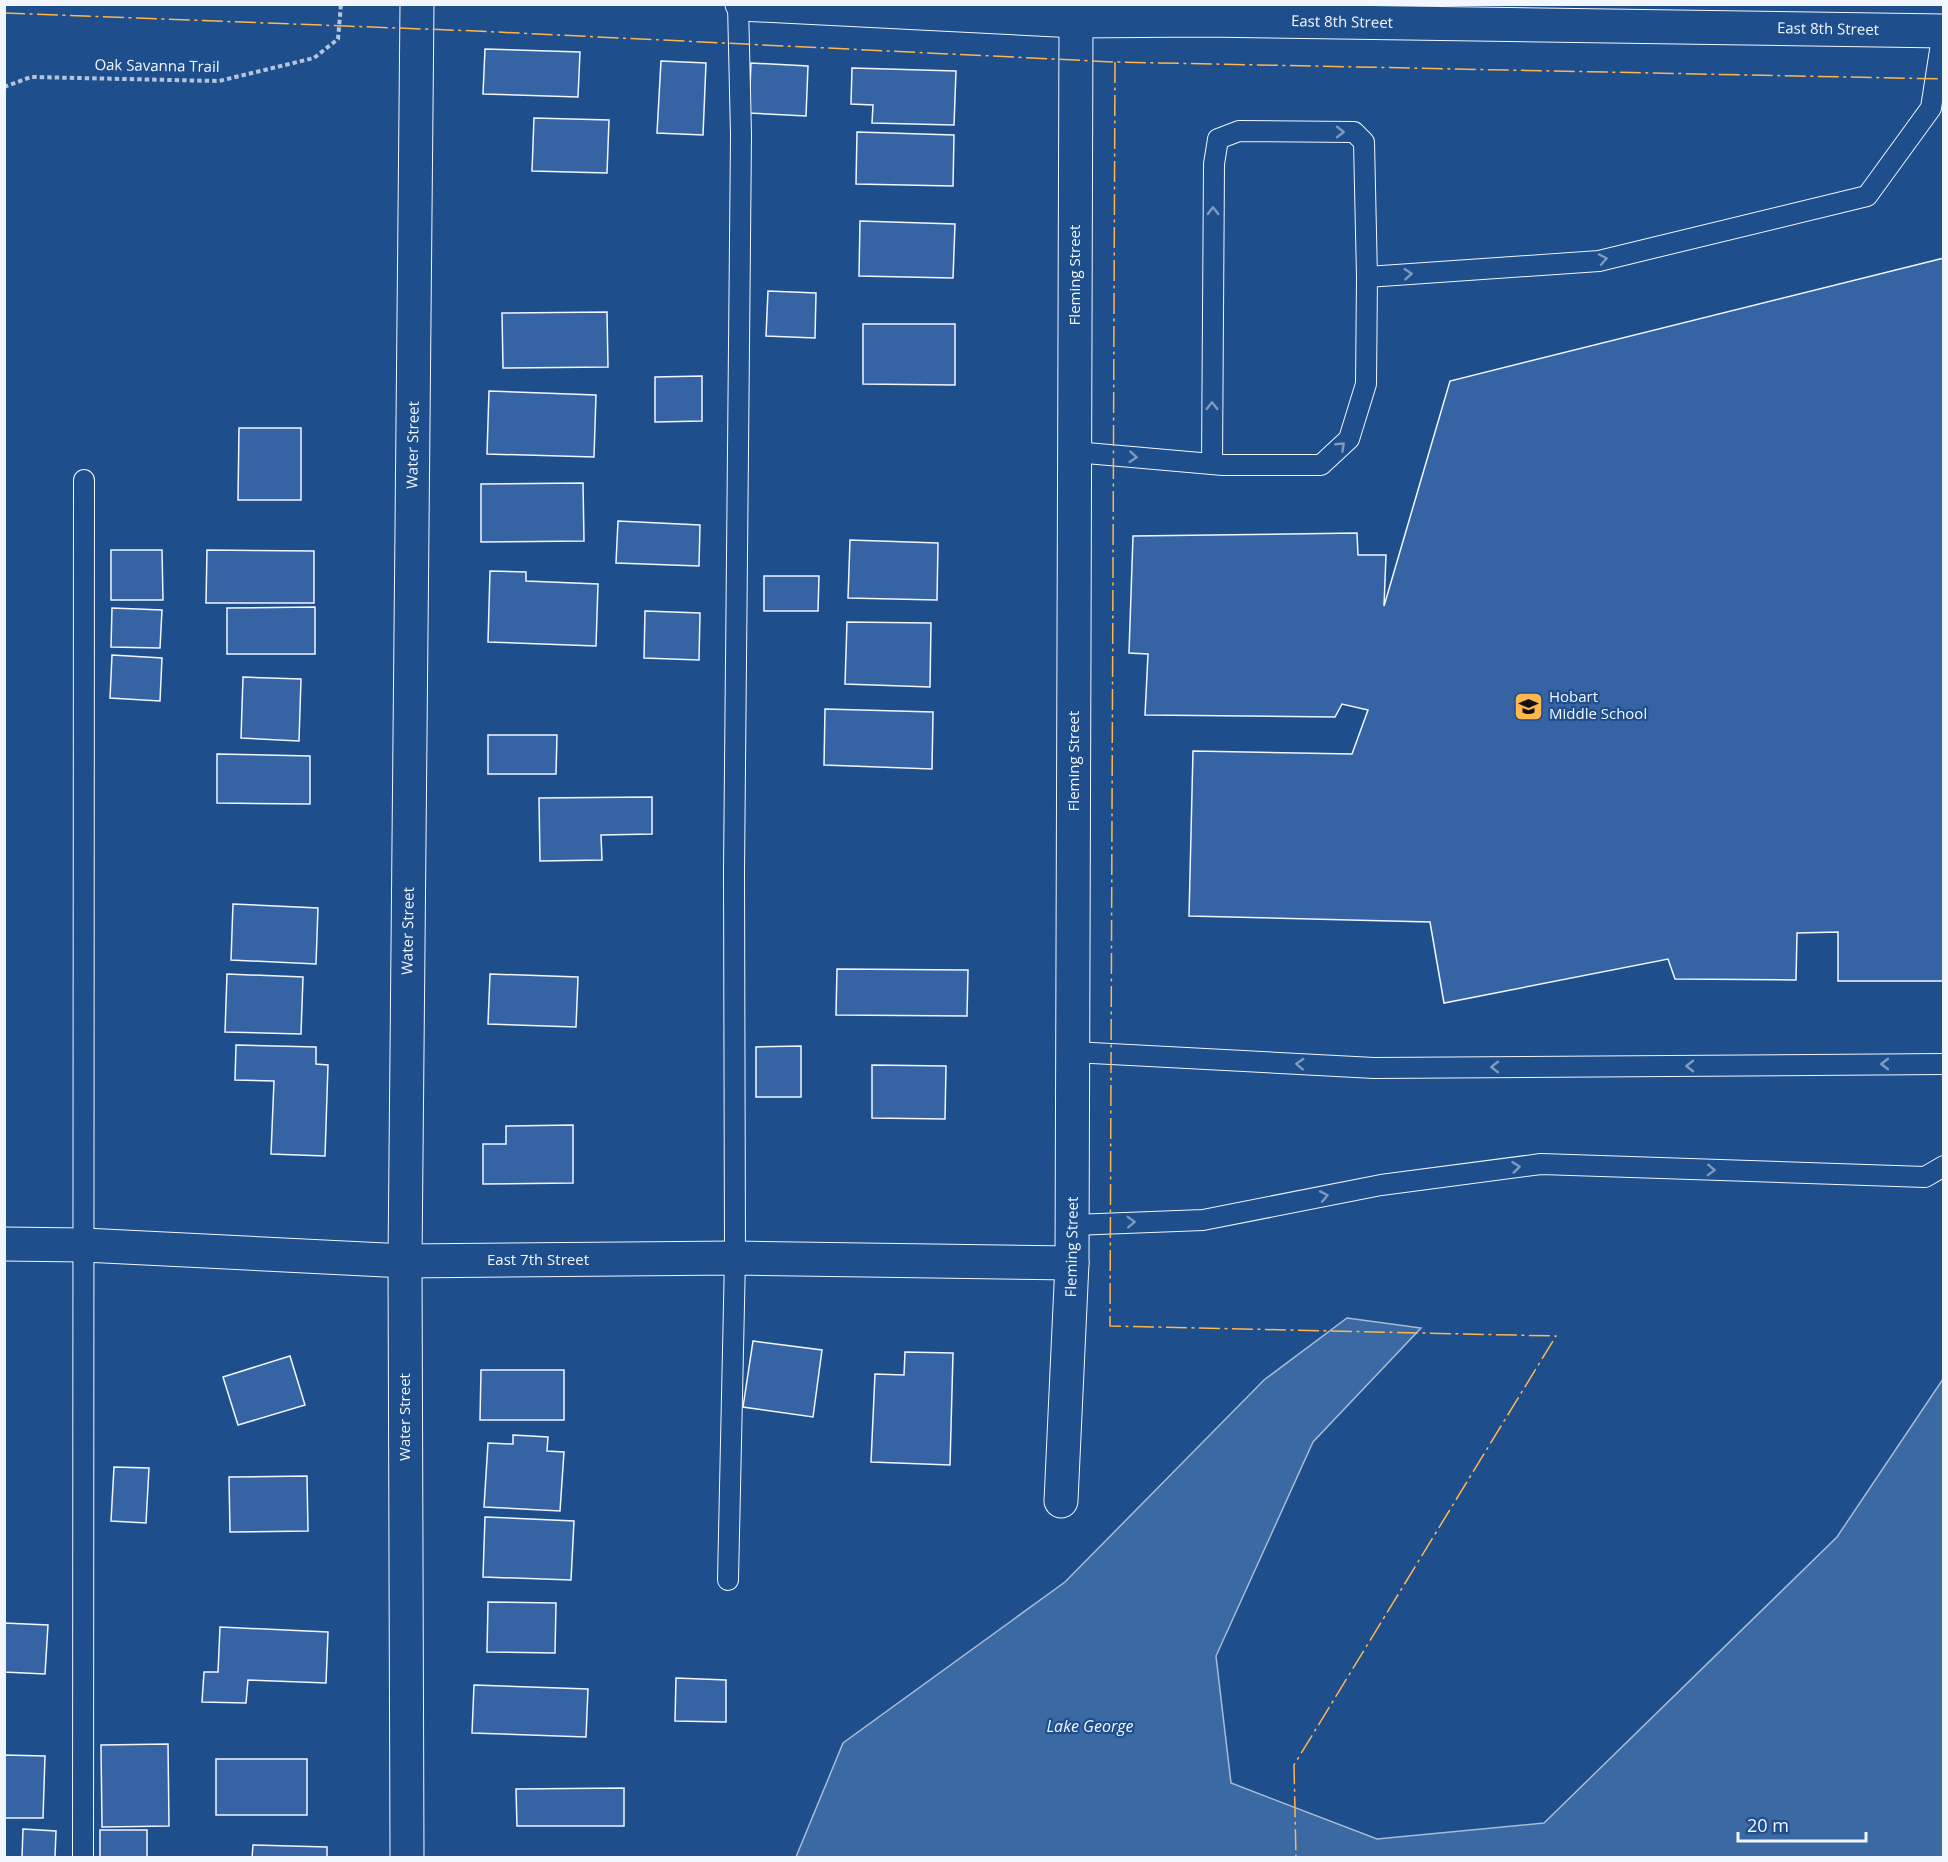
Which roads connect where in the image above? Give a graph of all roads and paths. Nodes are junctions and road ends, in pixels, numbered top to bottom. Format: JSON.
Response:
{"nodes":[{"id":1,"x":341,"y":4,"type":"edge"},
{"id":2,"x":417,"y":4,"type":"edge"},
{"id":3,"x":740,"y":4,"type":"edge"},
{"id":4,"x":1204,"y":12,"type":"edge"},
{"id":5,"x":1076,"y":21,"type":"junction"},
{"id":6,"x":1943,"y":31,"type":"edge"},
{"id":7,"x":4,"y":87,"type":"edge"},
{"id":8,"x":1367,"y":277,"type":"junction"},
{"id":9,"x":1075,"y":452,"type":"junction"},
{"id":10,"x":1212,"y":464,"type":"junction"},
{"id":11,"x":84,"y":480,"type":"dead end"},
{"id":12,"x":1073,"y":1052,"type":"junction"},
{"id":13,"x":1944,"y":1064,"type":"edge"},
{"id":14,"x":1944,"y":1166,"type":"edge"},
{"id":15,"x":1072,"y":1225,"type":"junction"},
{"id":16,"x":4,"y":1244,"type":"edge"},
{"id":17,"x":84,"y":1245,"type":"junction"},
{"id":18,"x":735,"y":1258,"type":"junction"},
{"id":19,"x":405,"y":1261,"type":"junction"},
{"id":20,"x":1072,"y":1263,"type":"junction"},
{"id":21,"x":1061,"y":1501,"type":"dead end"},
{"id":22,"x":728,"y":1580,"type":"dead end"},
{"id":23,"x":83,"y":1857,"type":"edge"},
{"id":24,"x":406,"y":1857,"type":"edge"}],
"edges":[{"from":1,"to":7,"type":"path","name":"Oak Savanna Trail"},
{"from":2,"to":19,"type":"street","name":"Water Street"},
{"from":3,"to":5,"type":"street","name":"East 8th Street"},
{"from":3,"to":18,"type":"lane"},
{"from":4,"to":5,"type":"street","name":"East 8th Street"},
{"from":4,"to":6,"type":"street","name":"East 8th Street"},
{"from":5,"to":9,"type":"street","name":"Fleming Street"},
{"from":8,"to":6,"type":"lane","one_way":true},
{"from":10,"to":8,"type":"lane","one_way":true},
{"from":10,"to":8,"type":"lane","one_way":true},
{"from":9,"to":10,"type":"lane","one_way":true},
{"from":9,"to":12,"type":"street","name":"Fleming Street"},
{"from":11,"to":17,"type":"lane"},
{"from":13,"to":12,"type":"lane","one_way":true},
{"from":12,"to":15,"type":"street","name":"Fleming Street"},
{"from":15,"to":14,"type":"lane","one_way":true},
{"from":15,"to":20,"type":"street","name":"Fleming Street"},
{"from":16,"to":17,"type":"street","name":"East 7th Street"},
{"from":17,"to":19,"type":"street","name":"East 7th Street"},
{"from":17,"to":23,"type":"lane"},
{"from":18,"to":19,"type":"street","name":"East 7th Street"},
{"from":18,"to":20,"type":"street","name":"East 7th Street"},
{"from":18,"to":22,"type":"lane"},
{"from":19,"to":24,"type":"street","name":"Water Street"},
{"from":20,"to":21,"type":"street","name":"Fleming Street"}]}
